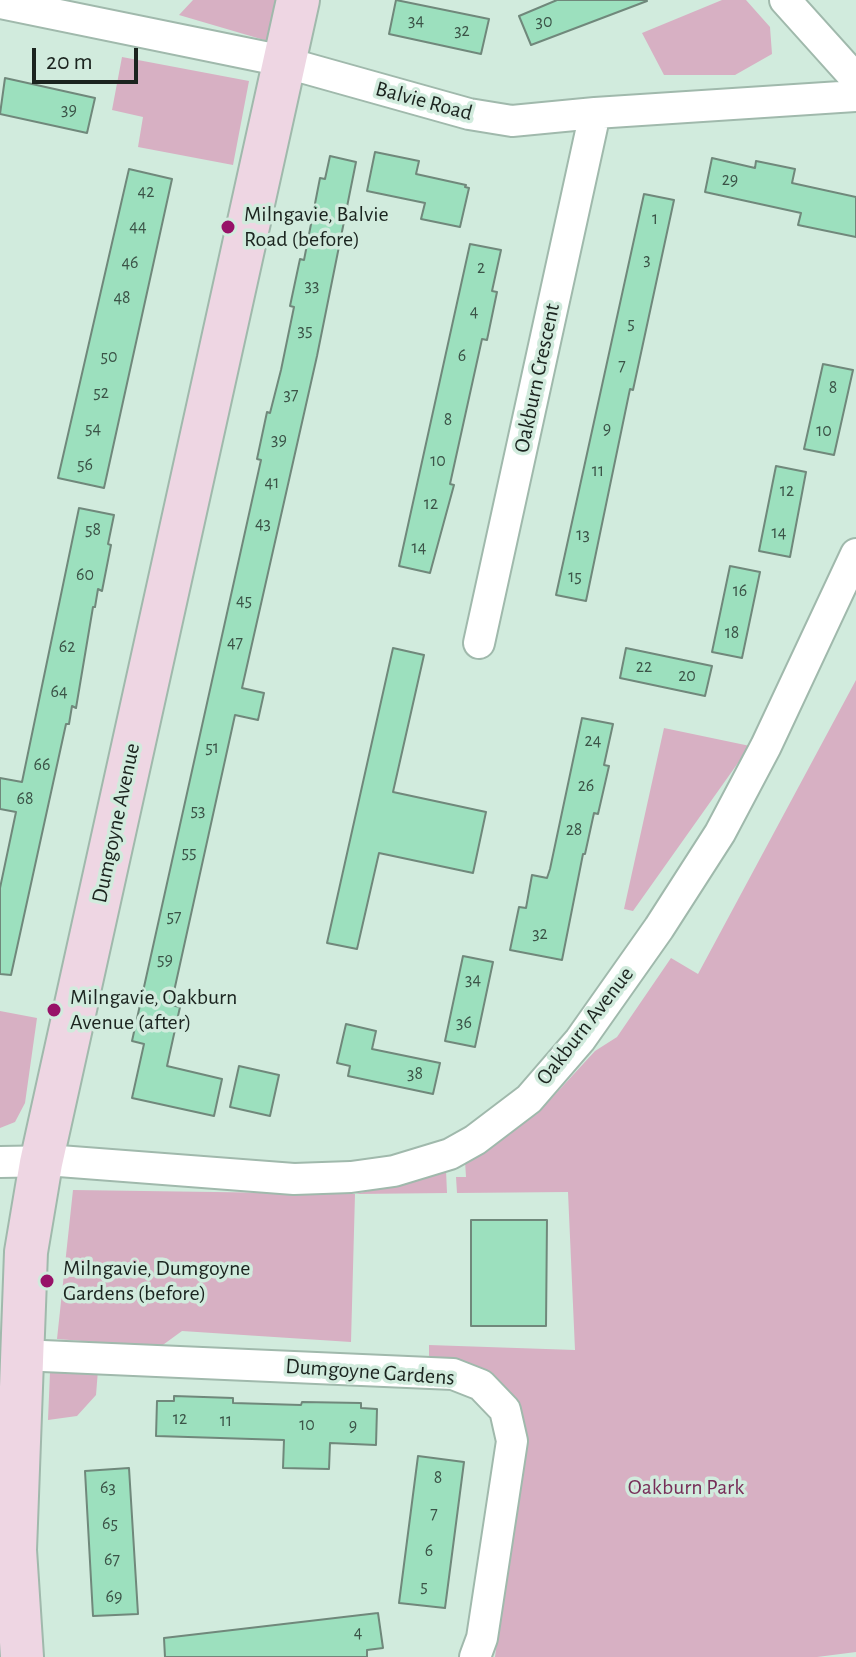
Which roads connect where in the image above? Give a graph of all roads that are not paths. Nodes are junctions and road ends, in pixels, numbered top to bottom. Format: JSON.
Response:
{"nodes":[{"id":1,"x":298,"y":0,"type":"edge"},
{"id":2,"x":785,"y":0,"type":"edge"},
{"id":3,"x":0,"y":3,"type":"edge"},
{"id":4,"x":284,"y":63,"type":"junction"},
{"id":5,"x":856,"y":79,"type":"edge"},
{"id":6,"x":856,"y":96,"type":"edge"},
{"id":7,"x":595,"y":113,"type":"junction"},
{"id":8,"x":856,"y":554,"type":"edge"},
{"id":9,"x":479,"y":643,"type":"dead end"},
{"id":10,"x":0,"y":1162,"type":"edge"},
{"id":11,"x":41,"y":1163,"type":"junction"},
{"id":12,"x":20,"y":1355,"type":"junction"},
{"id":13,"x":22,"y":1657,"type":"edge"},
{"id":14,"x":475,"y":1657,"type":"edge"}],
"edges":[{"from":1,"to":4,"type":"street","name":"Dumgoyne Avenue"},
{"from":2,"to":5,"type":"street"},
{"from":3,"to":4,"type":"street","name":"Balvie Road"},
{"from":4,"to":7,"type":"street","name":"Balvie Road"},
{"from":4,"to":11,"type":"street","name":"Dumgoyne Avenue"},
{"from":6,"to":7,"type":"street","name":"Balvie Road"},
{"from":7,"to":9,"type":"street","name":"Oakburn Crescent"},
{"from":8,"to":11,"type":"street","name":"Oakburn Avenue"},
{"from":10,"to":11,"type":"street","name":"Oakburn Avenue"},
{"from":11,"to":12,"type":"street","name":"Dumgoyne Avenue"},
{"from":12,"to":13,"type":"street","name":"Dumgoyne Avenue"},
{"from":12,"to":14,"type":"street","name":"Dumgoyne Gardens"}]}
